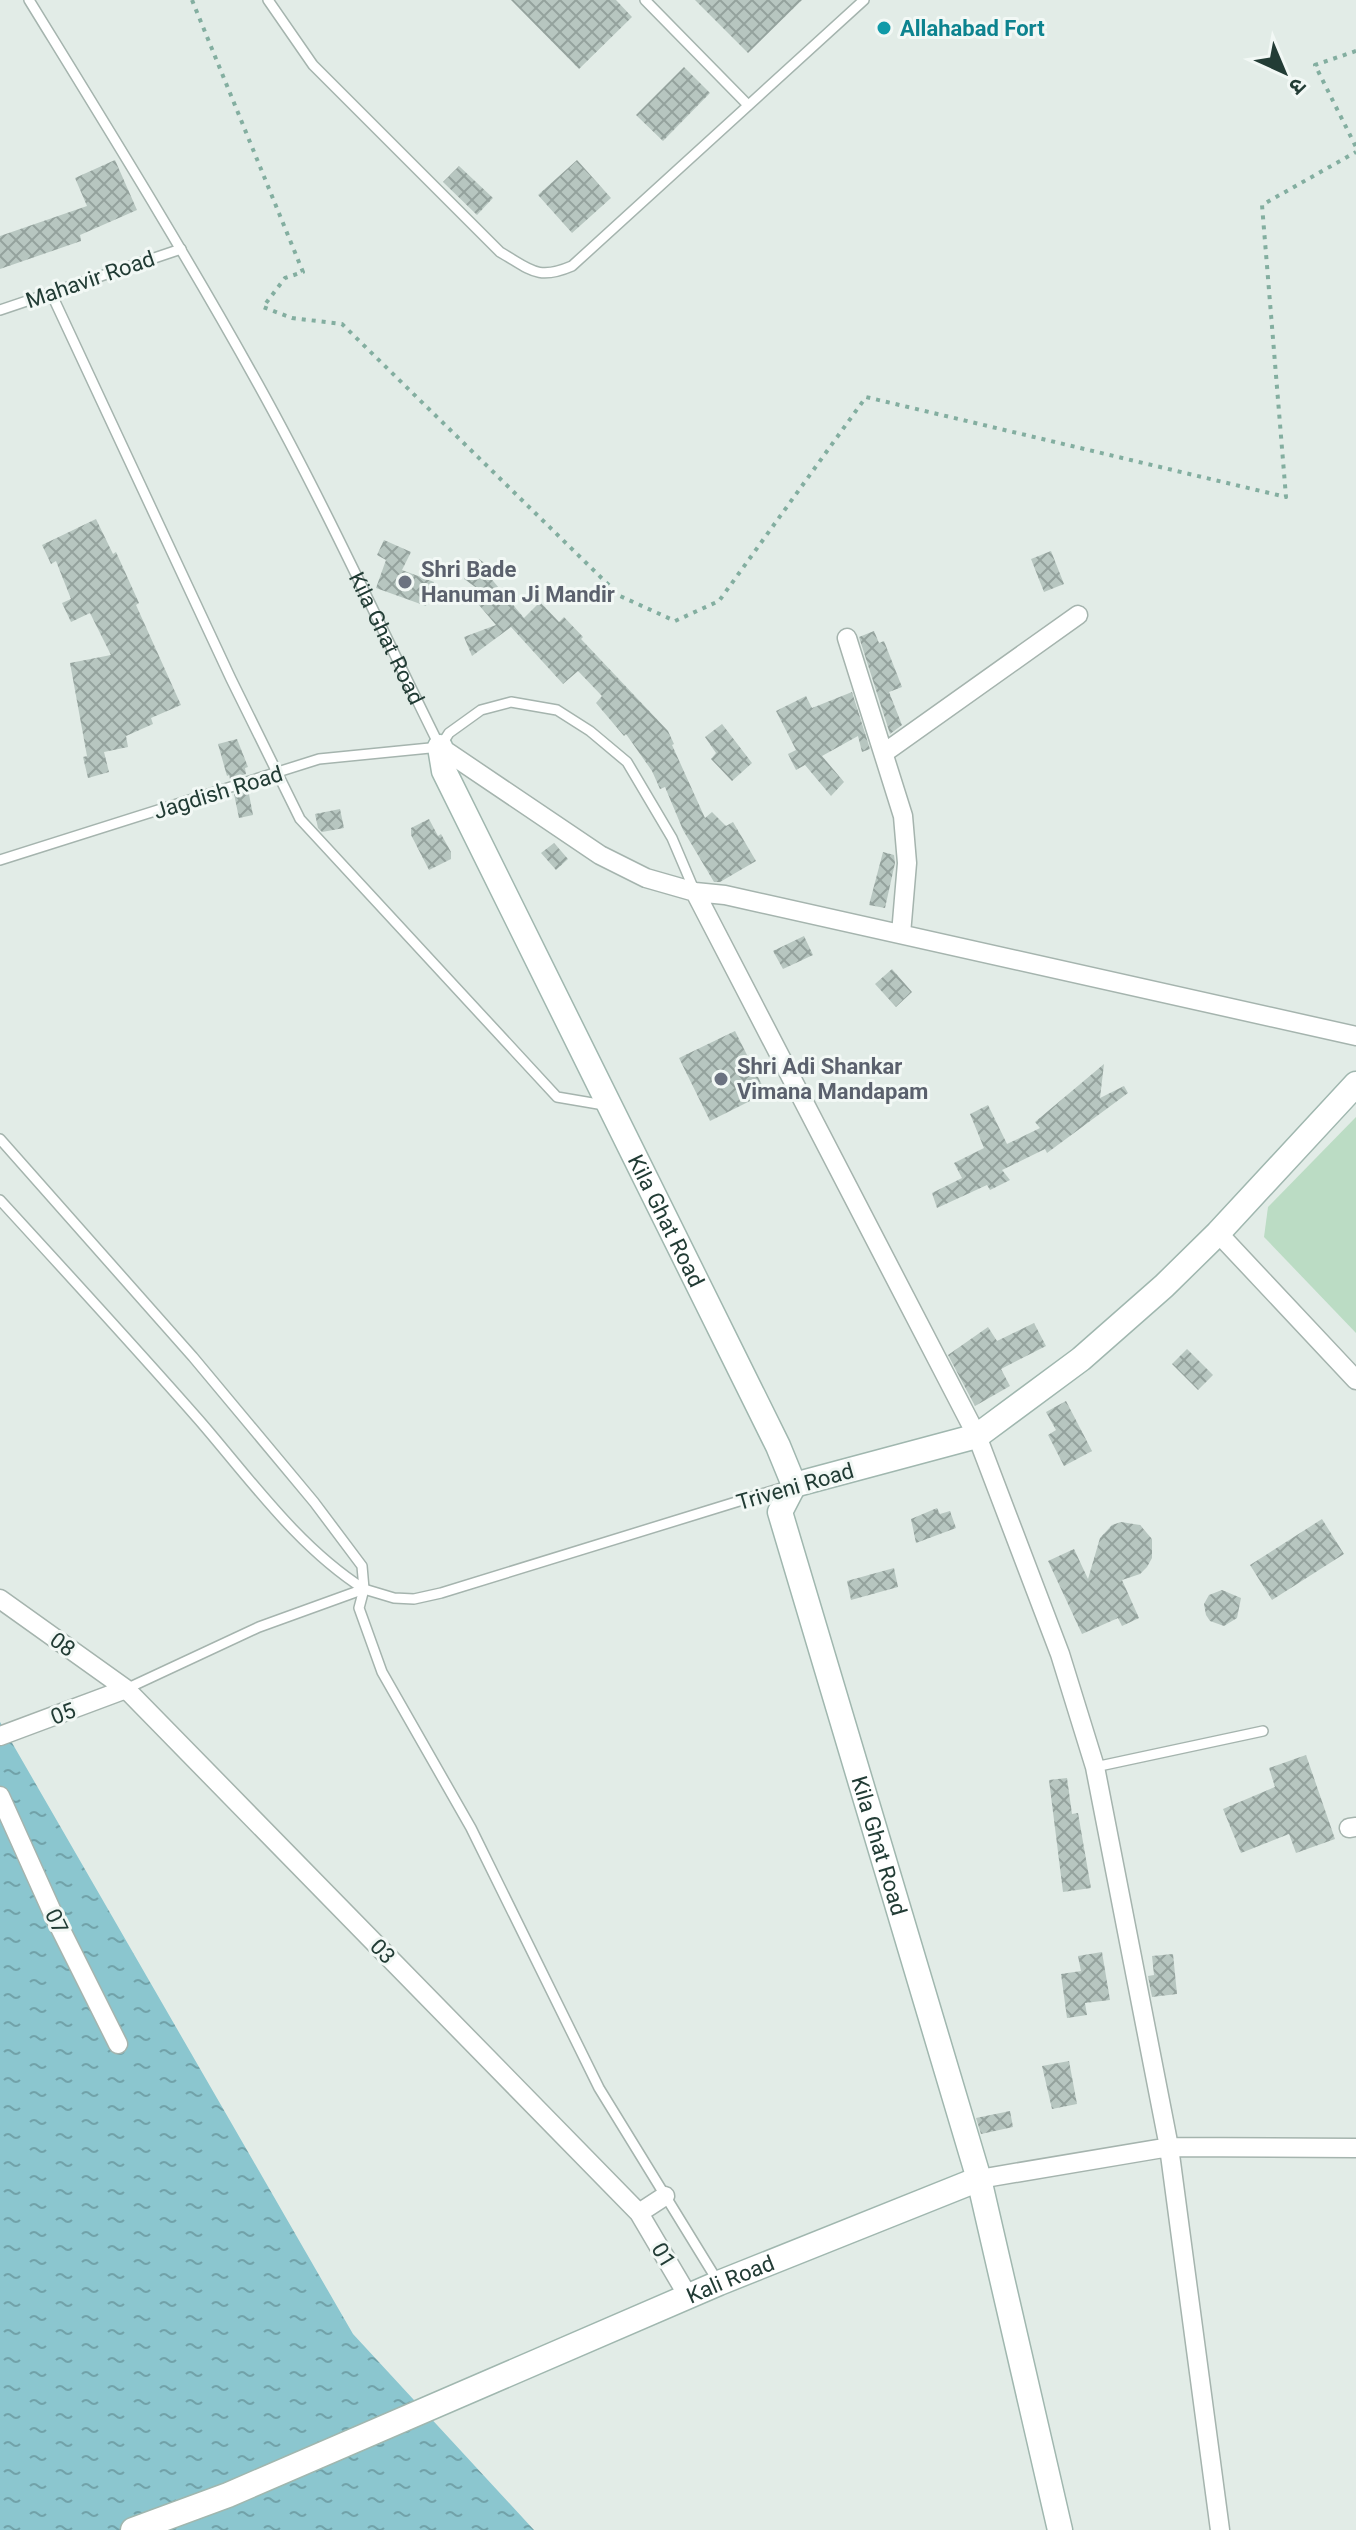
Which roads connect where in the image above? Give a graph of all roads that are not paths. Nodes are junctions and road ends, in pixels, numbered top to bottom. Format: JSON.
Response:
{"nodes":[{"id":1,"x":29,"y":0,"type":"edge"},
{"id":2,"x":268,"y":0,"type":"edge"},
{"id":3,"x":645,"y":0,"type":"edge"},
{"id":4,"x":864,"y":0,"type":"edge"},
{"id":5,"x":748,"y":105,"type":"junction"},
{"id":6,"x":181,"y":249,"type":"junction"},
{"id":7,"x":51,"y":293,"type":"junction"},
{"id":8,"x":0,"y":310,"type":"edge"},
{"id":9,"x":1078,"y":615,"type":"dead end"},
{"id":10,"x":847,"y":638,"type":"dead end"},
{"id":11,"x":440,"y":747,"type":"junction"},
{"id":12,"x":884,"y":753,"type":"junction"},
{"id":13,"x":277,"y":774,"type":"junction"},
{"id":14,"x":0,"y":860,"type":"edge"},
{"id":15,"x":695,"y":892,"type":"junction"},
{"id":16,"x":901,"y":934,"type":"junction"},
{"id":17,"x":1356,"y":1036,"type":"edge"},
{"id":18,"x":1356,"y":1084,"type":"edge"},
{"id":19,"x":610,"y":1107,"type":"junction"},
{"id":20,"x":0,"y":1139,"type":"edge"},
{"id":21,"x":0,"y":1200,"type":"edge"},
{"id":22,"x":1218,"y":1233,"type":"junction"},
{"id":23,"x":1356,"y":1380,"type":"edge"},
{"id":24,"x":977,"y":1436,"type":"junction"},
{"id":25,"x":794,"y":1485,"type":"junction"},
{"id":26,"x":364,"y":1589,"type":"junction"},
{"id":27,"x":0,"y":1599,"type":"edge"},
{"id":28,"x":126,"y":1689,"type":"junction"},
{"id":29,"x":1263,"y":1731,"type":"dead end"},
{"id":30,"x":0,"y":1736,"type":"edge"},
{"id":31,"x":1095,"y":1767,"type":"junction"},
{"id":32,"x":0,"y":1796,"type":"edge"},
{"id":33,"x":118,"y":2044,"type":"dead end"},
{"id":34,"x":1169,"y":2147,"type":"junction"},
{"id":35,"x":1356,"y":2148,"type":"edge"},
{"id":36,"x":979,"y":2179,"type":"junction"},
{"id":37,"x":665,"y":2196,"type":"junction"},
{"id":38,"x":639,"y":2213,"type":"junction"},
{"id":39,"x":719,"y":2283,"type":"junction"},
{"id":40,"x":688,"y":2296,"type":"junction"},
{"id":41,"x":133,"y":2530,"type":"edge"},
{"id":42,"x":1060,"y":2530,"type":"edge"},
{"id":43,"x":1220,"y":2530,"type":"edge"}],
"edges":[{"from":1,"to":6,"type":"lane","name":"Kila Ghat Road"},
{"from":2,"to":5,"type":"lane"},
{"from":3,"to":5,"type":"lane"},
{"from":4,"to":5,"type":"lane"},
{"from":6,"to":7,"type":"lane","name":"Mahavir Road"},
{"from":6,"to":11,"type":"lane","name":"Kila Ghat Road"},
{"from":7,"to":8,"type":"lane","name":"Mahavir Road"},
{"from":7,"to":13,"type":"lane"},
{"from":9,"to":12,"type":"street"},
{"from":10,"to":12,"type":"street"},
{"from":11,"to":13,"type":"lane","name":"Jagdish Road"},
{"from":11,"to":15,"type":"street"},
{"from":11,"to":15,"type":"lane"},
{"from":11,"to":19,"type":"main road","name":"Kila Ghat Road"},
{"from":12,"to":16,"type":"street"},
{"from":13,"to":14,"type":"lane","name":"Jagdish Road"},
{"from":13,"to":19,"type":"lane"},
{"from":15,"to":16,"type":"street"},
{"from":15,"to":24,"type":"street"},
{"from":16,"to":17,"type":"street"},
{"from":18,"to":22,"type":"main road","name":"Triveni Road"},
{"from":19,"to":25,"type":"main road","name":"Kila Ghat Road"},
{"from":20,"to":26,"type":"lane"},
{"from":21,"to":26,"type":"lane"},
{"from":22,"to":23,"type":"street"},
{"from":22,"to":24,"type":"main road","name":"Triveni Road"},
{"from":24,"to":25,"type":"main road","name":"Triveni Road"},
{"from":24,"to":31,"type":"street"},
{"from":25,"to":26,"type":"lane","name":"Triveni Road"},
{"from":25,"to":36,"type":"main road","name":"Kila Ghat Road"},
{"from":26,"to":28,"type":"lane"},
{"from":26,"to":37,"type":"lane"},
{"from":27,"to":28,"type":"street","name":"08"},
{"from":28,"to":30,"type":"street","name":"05"},
{"from":28,"to":38,"type":"street","name":"03"},
{"from":29,"to":31,"type":"lane"},
{"from":31,"to":34,"type":"street"},
{"from":32,"to":33,"type":"street","name":"07"},
{"from":34,"to":35,"type":"street"},
{"from":34,"to":36,"type":"street"},
{"from":34,"to":43,"type":"street"},
{"from":36,"to":39,"type":"main road","name":"Kali Road"},
{"from":36,"to":42,"type":"main road","name":"Kila Ghat Road"},
{"from":37,"to":38,"type":"street"},
{"from":37,"to":39,"type":"lane"},
{"from":38,"to":40,"type":"street","name":"01"},
{"from":39,"to":40,"type":"main road","name":"Kali Road"},
{"from":40,"to":41,"type":"main road","name":"Kali Road"}]}
